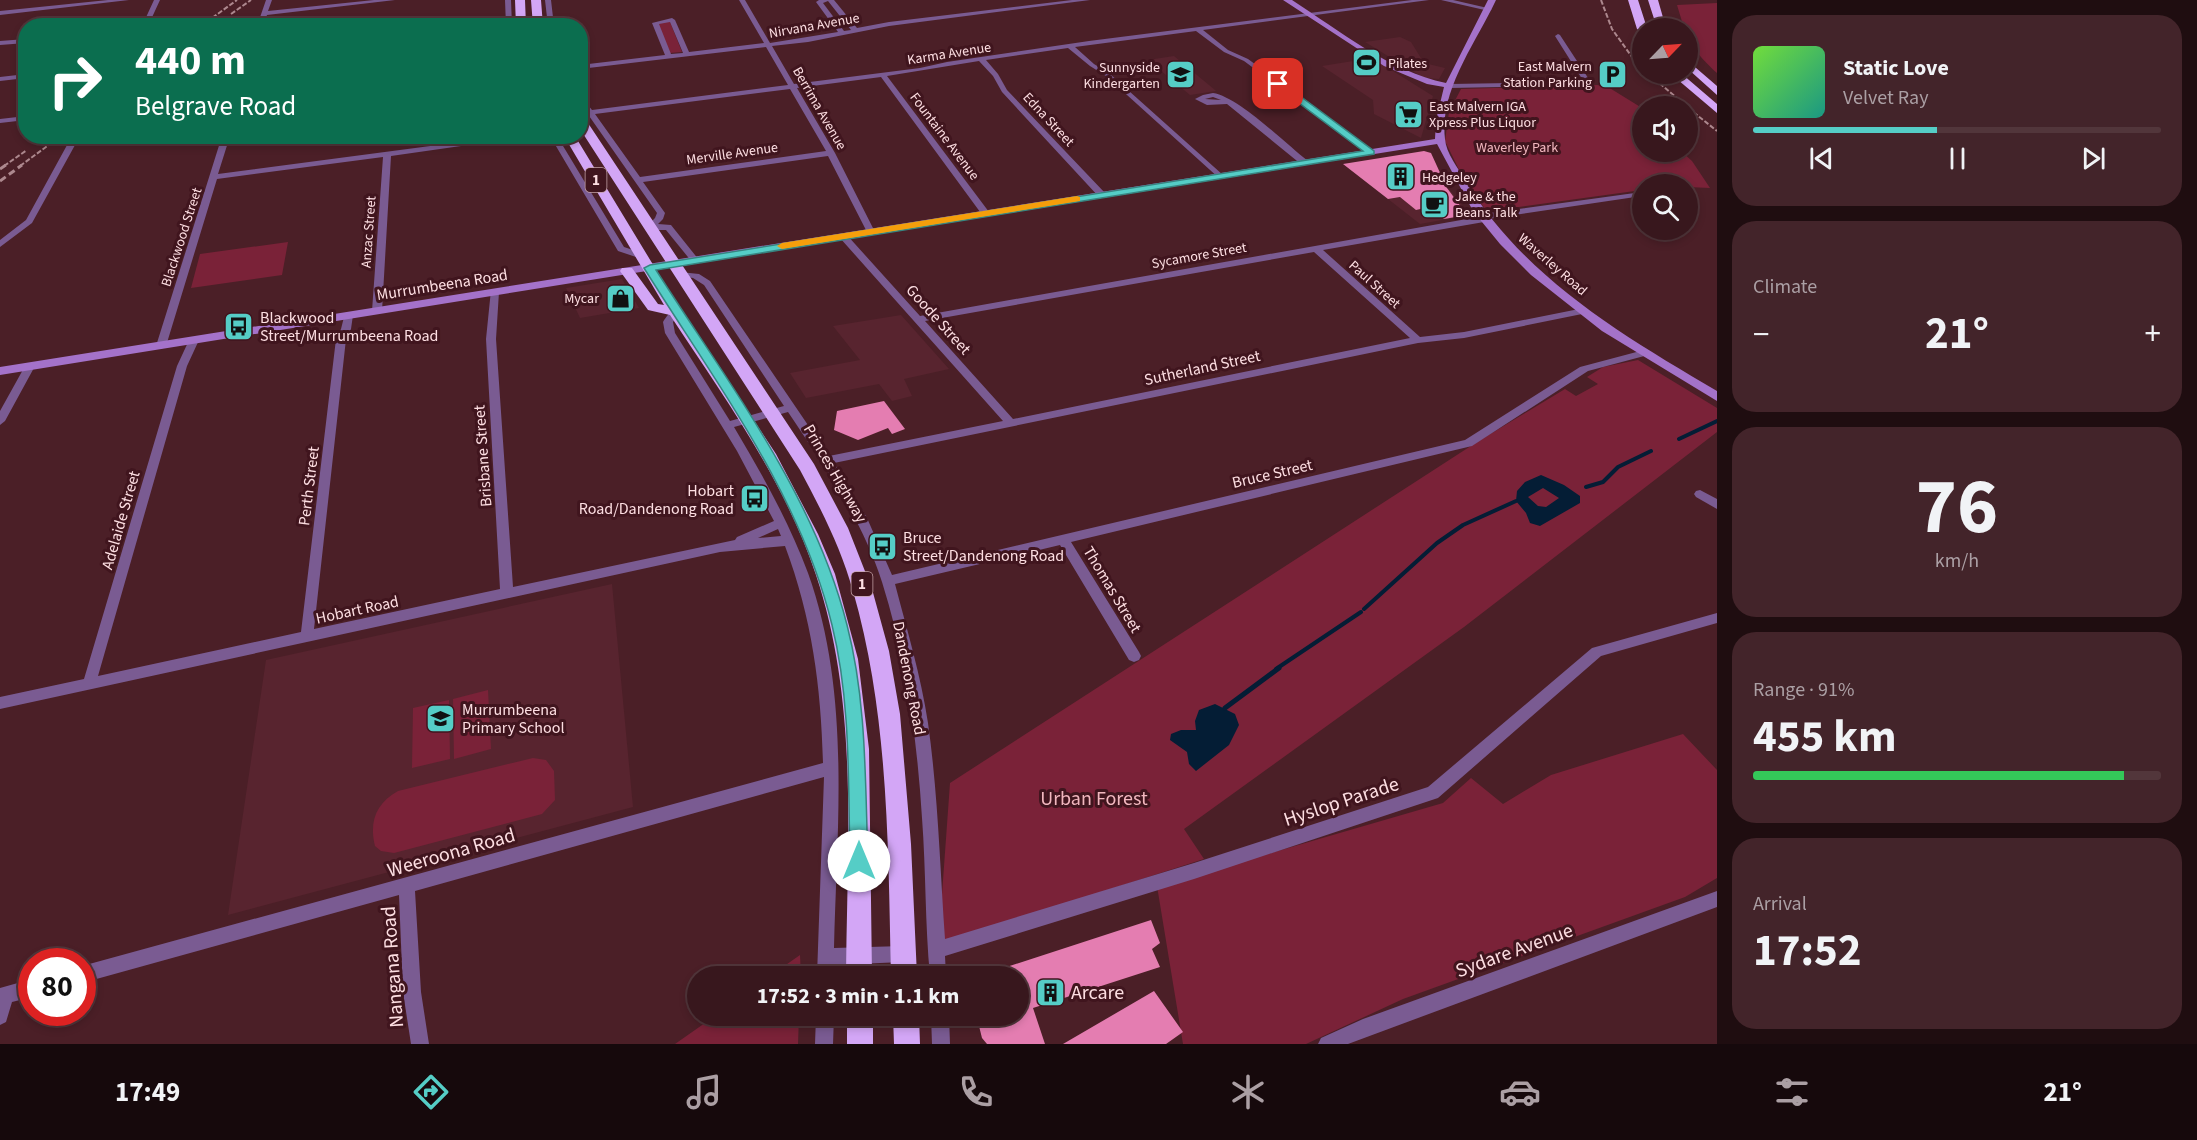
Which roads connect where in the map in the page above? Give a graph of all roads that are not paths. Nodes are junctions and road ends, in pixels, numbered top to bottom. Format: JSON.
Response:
{"nodes":[{"id":1,"x":126,"y":0,"type":"edge"},
{"id":2,"x":158,"y":0,"type":"edge"},
{"id":3,"x":269,"y":0,"type":"edge"},
{"id":4,"x":392,"y":0,"type":"edge"},
{"id":5,"x":508,"y":0,"type":"edge"},
{"id":6,"x":520,"y":0,"type":"edge"},
{"id":7,"x":536,"y":0,"type":"edge"},
{"id":8,"x":549,"y":0,"type":"edge"},
{"id":9,"x":742,"y":0,"type":"edge"},
{"id":10,"x":826,"y":0,"type":"edge"},
{"id":11,"x":831,"y":0,"type":"edge"},
{"id":12,"x":1087,"y":0,"type":"edge"},
{"id":13,"x":1287,"y":0,"type":"edge"},
{"id":14,"x":1426,"y":0,"type":"edge"},
{"id":15,"x":1444,"y":0,"type":"edge"},
{"id":16,"x":1633,"y":0,"type":"edge"},
{"id":17,"x":1653,"y":0,"type":"edge"},
{"id":18,"x":1490,"y":4,"type":"edge"},
{"id":19,"x":0,"y":12,"type":"edge"},
{"id":20,"x":264,"y":13,"type":"junction"},
{"id":21,"x":1311,"y":15,"type":"junction"},
{"id":22,"x":149,"y":18,"type":"edge"},
{"id":23,"x":262,"y":18,"type":"edge"},
{"id":24,"x":509,"y":18,"type":"edge"},
{"id":25,"x":521,"y":18,"type":"edge"},
{"id":26,"x":537,"y":18,"type":"edge"},
{"id":27,"x":550,"y":18,"type":"edge"},
{"id":28,"x":1639,"y":18,"type":"edge"},
{"id":29,"x":1659,"y":18,"type":"edge"},
{"id":30,"x":855,"y":30,"type":"junction"},
{"id":31,"x":1198,"y":30,"type":"junction"},
{"id":32,"x":842,"y":33,"type":"junction"},
{"id":33,"x":1558,"y":36,"type":"dead end"},
{"id":34,"x":18,"y":42,"type":"edge"},
{"id":35,"x":0,"y":44,"type":"edge"},
{"id":36,"x":768,"y":45,"type":"junction"},
{"id":37,"x":1070,"y":46,"type":"junction"},
{"id":38,"x":687,"y":55,"type":"junction"},
{"id":39,"x":669,"y":57,"type":"junction"},
{"id":40,"x":981,"y":59,"type":"junction"},
{"id":41,"x":588,"y":67,"type":"edge"},
{"id":42,"x":1405,"y":73,"type":"junction"},
{"id":43,"x":1698,"y":74,"type":"edge"},
{"id":44,"x":883,"y":75,"type":"junction"},
{"id":45,"x":18,"y":77,"type":"edge"},
{"id":46,"x":0,"y":79,"type":"edge"},
{"id":47,"x":1687,"y":84,"type":"edge"},
{"id":48,"x":792,"y":87,"type":"junction"},
{"id":49,"x":1450,"y":91,"type":"junction"},
{"id":50,"x":1717,"y":92,"type":"edge"},
{"id":51,"x":1228,"y":102,"type":"dead end"},
{"id":52,"x":1717,"y":111,"type":"edge"},
{"id":53,"x":588,"y":116,"type":"edge"},
{"id":54,"x":588,"y":118,"type":"edge"},
{"id":55,"x":18,"y":119,"type":"edge"},
{"id":56,"x":588,"y":119,"type":"edge"},
{"id":57,"x":0,"y":121,"type":"edge"},
{"id":58,"x":1440,"y":141,"type":"junction"},
{"id":59,"x":72,"y":144,"type":"edge"},
{"id":60,"x":224,"y":144,"type":"edge"},
{"id":61,"x":468,"y":144,"type":"edge"},
{"id":62,"x":559,"y":144,"type":"edge"},
{"id":63,"x":573,"y":144,"type":"edge"},
{"id":64,"x":831,"y":153,"type":"junction"},
{"id":65,"x":1371,"y":153,"type":"junction"},
{"id":66,"x":387,"y":155,"type":"junction"},
{"id":67,"x":1305,"y":163,"type":"junction"},
{"id":68,"x":214,"y":177,"type":"junction"},
{"id":69,"x":1220,"y":177,"type":"junction"},
{"id":70,"x":638,"y":180,"type":"junction"},
{"id":71,"x":595,"y":192,"type":"junction"},
{"id":72,"x":1102,"y":195,"type":"junction"},
{"id":73,"x":1632,"y":196,"type":"edge"},
{"id":74,"x":986,"y":214,"type":"junction"},
{"id":75,"x":1483,"y":218,"type":"junction"},
{"id":76,"x":651,"y":227,"type":"junction"},
{"id":77,"x":871,"y":232,"type":"junction"},
{"id":78,"x":843,"y":236,"type":"junction"},
{"id":79,"x":0,"y":244,"type":"edge"},
{"id":80,"x":1315,"y":248,"type":"junction"},
{"id":81,"x":695,"y":260,"type":"junction"},
{"id":82,"x":646,"y":262,"type":"junction"},
{"id":83,"x":680,"y":269,"type":"junction"},
{"id":84,"x":627,"y":271,"type":"junction"},
{"id":85,"x":490,"y":293,"type":"junction"},
{"id":86,"x":377,"y":311,"type":"junction"},
{"id":87,"x":1584,"y":311,"type":"junction"},
{"id":88,"x":676,"y":312,"type":"junction"},
{"id":89,"x":344,"y":316,"type":"junction"},
{"id":90,"x":919,"y":319,"type":"junction"},
{"id":91,"x":1418,"y":340,"type":"junction"},
{"id":92,"x":190,"y":341,"type":"junction"},
{"id":93,"x":161,"y":346,"type":"junction"},
{"id":94,"x":1644,"y":352,"type":"junction"},
{"id":95,"x":26,"y":367,"type":"junction"},
{"id":96,"x":0,"y":371,"type":"edge"},
{"id":97,"x":1717,"y":397,"type":"edge"},
{"id":98,"x":791,"y":407,"type":"junction"},
{"id":99,"x":772,"y":412,"type":"junction"},
{"id":100,"x":746,"y":420,"type":"junction"},
{"id":101,"x":0,"y":421,"type":"edge"},
{"id":102,"x":1011,"y":423,"type":"junction"},
{"id":103,"x":726,"y":426,"type":"junction"},
{"id":104,"x":828,"y":460,"type":"junction"},
{"id":105,"x":1700,"y":494,"type":"dead end"},
{"id":106,"x":1717,"y":505,"type":"edge"},
{"id":107,"x":781,"y":523,"type":"junction"},
{"id":108,"x":1064,"y":539,"type":"junction"},
{"id":109,"x":789,"y":541,"type":"junction"},
{"id":110,"x":720,"y":547,"type":"junction"},
{"id":111,"x":888,"y":580,"type":"junction"},
{"id":112,"x":507,"y":594,"type":"junction"},
{"id":113,"x":1717,"y":618,"type":"edge"},
{"id":114,"x":307,"y":636,"type":"junction"},
{"id":115,"x":1134,"y":656,"type":"dead end"},
{"id":116,"x":89,"y":684,"type":"junction"},
{"id":117,"x":0,"y":703,"type":"edge"},
{"id":118,"x":831,"y":768,"type":"junction"},
{"id":119,"x":407,"y":886,"type":"junction"},
{"id":120,"x":1717,"y":899,"type":"edge"},
{"id":121,"x":936,"y":950,"type":"junction"},
{"id":122,"x":826,"y":957,"type":"junction"},
{"id":123,"x":904,"y":965,"type":"edge"},
{"id":124,"x":826,"y":966,"type":"edge"},
{"id":125,"x":859,"y":966,"type":"edge"},
{"id":126,"x":937,"y":966,"type":"edge"},
{"id":127,"x":96,"y":971,"type":"edge"},
{"id":128,"x":18,"y":992,"type":"edge"},
{"id":129,"x":3,"y":996,"type":"edge"},
{"id":130,"x":0,"y":1016,"type":"edge"},
{"id":131,"x":825,"y":1026,"type":"edge"},
{"id":132,"x":860,"y":1026,"type":"edge"},
{"id":133,"x":906,"y":1026,"type":"edge"},
{"id":134,"x":940,"y":1026,"type":"edge"},
{"id":135,"x":420,"y":1044,"type":"edge"},
{"id":136,"x":824,"y":1044,"type":"edge"},
{"id":137,"x":860,"y":1044,"type":"edge"},
{"id":138,"x":907,"y":1044,"type":"edge"},
{"id":139,"x":941,"y":1044,"type":"edge"},
{"id":140,"x":1327,"y":1044,"type":"edge"}],
"edges":[{"from":1,"to":19,"type":"street"},
{"from":2,"to":22,"type":"street"},
{"from":3,"to":20,"type":"street"},
{"from":4,"to":20,"type":"street"},
{"from":5,"to":24,"type":"street"},
{"from":6,"to":25,"type":"highway"},
{"from":7,"to":26,"type":"highway"},
{"from":8,"to":27,"type":"street"},
{"from":9,"to":36,"type":"street","name":"Berrima Avenue"},
{"from":10,"to":32,"type":"street"},
{"from":11,"to":30,"type":"street"},
{"from":12,"to":30,"type":"street","name":"Nirvana Avenue"},
{"from":13,"to":21,"type":"main road"},
{"from":14,"to":21,"type":"street","name":"Karma Avenue"},
{"from":15,"to":18,"type":"street"},
{"from":16,"to":28,"type":"highway"},
{"from":17,"to":29,"type":"highway"},
{"from":18,"to":49,"type":"main road"},
{"from":20,"to":23,"type":"street"},
{"from":21,"to":31,"type":"street","name":"Karma Avenue"},
{"from":21,"to":42,"type":"main road"},
{"from":30,"to":32,"type":"street","name":"Nirvana Avenue"},
{"from":31,"to":37,"type":"street","name":"Karma Avenue"},
{"from":31,"to":65,"type":"street"},
{"from":32,"to":36,"type":"street","name":"Nirvana Avenue"},
{"from":33,"to":49,"type":"street"},
{"from":34,"to":35,"type":"street"},
{"from":36,"to":38,"type":"street","name":"Nirvana Avenue"},
{"from":36,"to":48,"type":"street","name":"Berrima Avenue"},
{"from":37,"to":40,"type":"street","name":"Karma Avenue"},
{"from":37,"to":69,"type":"street"},
{"from":38,"to":39,"type":"street","name":"Nirvana Avenue"},
{"from":38,"to":39,"type":"street"},
{"from":39,"to":41,"type":"street","name":"Nirvana Avenue"},
{"from":40,"to":44,"type":"street","name":"Karma Avenue"},
{"from":40,"to":72,"type":"street","name":"Edna Street"},
{"from":42,"to":49,"type":"main road"},
{"from":42,"to":49,"type":"main road"},
{"from":43,"to":50,"type":"highway"},
{"from":44,"to":48,"type":"street","name":"Karma Avenue"},
{"from":44,"to":74,"type":"street","name":"Fountaine Avenue"},
{"from":45,"to":46,"type":"street"},
{"from":47,"to":52,"type":"highway"},
{"from":48,"to":53,"type":"street","name":"Karma Avenue"},
{"from":48,"to":64,"type":"street","name":"Berrima Avenue"},
{"from":49,"to":58,"type":"main road"},
{"from":51,"to":67,"type":"street"},
{"from":54,"to":70,"type":"street"},
{"from":55,"to":57,"type":"street"},
{"from":56,"to":76,"type":"highway","name":"Princes Highway","number":"1"},
{"from":58,"to":65,"type":"main road","name":"Murrumbeena Road"},
{"from":58,"to":75,"type":"main road","name":"Waverley Road"},
{"from":59,"to":79,"type":"street"},
{"from":60,"to":68,"type":"street","name":"Blackwood Street"},
{"from":61,"to":66,"type":"street"},
{"from":62,"to":71,"type":"street"},
{"from":63,"to":71,"type":"highway","number":"1"},
{"from":64,"to":70,"type":"street","name":"Merville Avenue"},
{"from":64,"to":77,"type":"street","name":"Berrima Avenue"},
{"from":65,"to":67,"type":"main road","name":"Murrumbeena Road"},
{"from":66,"to":68,"type":"street"},
{"from":66,"to":86,"type":"street","name":"Anzac Street"},
{"from":67,"to":69,"type":"main road","name":"Murrumbeena Road"},
{"from":68,"to":93,"type":"street","name":"Blackwood Street"},
{"from":69,"to":72,"type":"main road","name":"Murrumbeena Road"},
{"from":70,"to":76,"type":"street"},
{"from":71,"to":82,"type":"highway","number":"1"},
{"from":72,"to":74,"type":"main road","name":"Murrumbeena Road"},
{"from":73,"to":75,"type":"street","name":"Sycamore Street"},
{"from":74,"to":77,"type":"main road","name":"Murrumbeena Road"},
{"from":75,"to":80,"type":"street","name":"Sycamore Street"},
{"from":75,"to":87,"type":"main road","name":"Waverley Road"},
{"from":76,"to":81,"type":"street"},
{"from":76,"to":83,"type":"highway","name":"Princes Highway","number":"1"},
{"from":77,"to":78,"type":"main road","name":"Murrumbeena Road"},
{"from":78,"to":81,"type":"main road","name":"Murrumbeena Road"},
{"from":78,"to":90,"type":"street","name":"Goode Street"},
{"from":80,"to":90,"type":"street","name":"Sycamore Street"},
{"from":80,"to":91,"type":"street","name":"Paul Street"},
{"from":81,"to":83,"type":"main road","name":"Murrumbeena Road"},
{"from":82,"to":83,"type":"main road","name":"Murrumbeena Road"},
{"from":82,"to":84,"type":"main road","name":"Murrumbeena Road"},
{"from":82,"to":88,"type":"highway","number":"1"},
{"from":83,"to":98,"type":"street","name":"Dandenong Road"},
{"from":83,"to":99,"type":"highway","name":"Princes Highway","number":"1"},
{"from":84,"to":85,"type":"main road","name":"Murrumbeena Road"},
{"from":84,"to":88,"type":"highway"},
{"from":85,"to":86,"type":"main road","name":"Murrumbeena Road"},
{"from":85,"to":112,"type":"street","name":"Brisbane Street"},
{"from":86,"to":89,"type":"main road","name":"Murrumbeena Road"},
{"from":87,"to":91,"type":"street","name":"Sutherland Street"},
{"from":87,"to":94,"type":"main road","name":"Waverley Road"},
{"from":88,"to":100,"type":"highway","number":"1"},
{"from":88,"to":103,"type":"street"},
{"from":89,"to":92,"type":"main road","name":"Murrumbeena Road"},
{"from":89,"to":114,"type":"street","name":"Perth Street"},
{"from":90,"to":102,"type":"street","name":"Goode Street"},
{"from":91,"to":102,"type":"street","name":"Sutherland Street"},
{"from":92,"to":93,"type":"main road","name":"Murrumbeena Road"},
{"from":92,"to":116,"type":"street","name":"Adelaide Street"},
{"from":93,"to":95,"type":"main road","name":"Murrumbeena Road"},
{"from":94,"to":97,"type":"main road","name":"Waverley Road"},
{"from":94,"to":108,"type":"street","name":"Bruce Street"},
{"from":95,"to":96,"type":"main road","name":"Murrumbeena Road"},
{"from":95,"to":101,"type":"street"},
{"from":98,"to":99,"type":"street"},
{"from":98,"to":104,"type":"street","name":"Dandenong Road"},
{"from":99,"to":100,"type":"street"},
{"from":99,"to":123,"type":"highway","name":"Princes Highway","number":"1"},
{"from":100,"to":103,"type":"street"},
{"from":100,"to":125,"type":"highway","number":"1"},
{"from":102,"to":104,"type":"street","name":"Sutherland Street"},
{"from":103,"to":107,"type":"street"},
{"from":104,"to":111,"type":"street","name":"Dandenong Road"},
{"from":105,"to":106,"type":"street"},
{"from":107,"to":109,"type":"street"},
{"from":107,"to":110,"type":"street","name":"Hobart Road"},
{"from":108,"to":111,"type":"street","name":"Bruce Street"},
{"from":108,"to":115,"type":"street","name":"Thomas Street"},
{"from":109,"to":110,"type":"street","name":"Hobart Road"},
{"from":109,"to":118,"type":"street"},
{"from":110,"to":112,"type":"street","name":"Hobart Road"},
{"from":111,"to":121,"type":"street","name":"Dandenong Road"},
{"from":112,"to":114,"type":"street","name":"Hobart Road"},
{"from":113,"to":121,"type":"street","name":"Hyslop Parade"},
{"from":114,"to":116,"type":"street","name":"Hobart Road"},
{"from":116,"to":117,"type":"street","name":"Hobart Road"},
{"from":118,"to":119,"type":"street","name":"Weeroona Road"},
{"from":118,"to":122,"type":"street"},
{"from":119,"to":127,"type":"street","name":"Weeroona Road"},
{"from":119,"to":135,"type":"street","name":"Nangana Road"},
{"from":120,"to":140,"type":"street","name":"Sydare Avenue"},
{"from":121,"to":126,"type":"street","name":"Dandenong Road"},
{"from":122,"to":124,"type":"street"},
{"from":122,"to":125,"type":"street"},
{"from":123,"to":125,"type":"street"},
{"from":128,"to":129,"type":"street"},
{"from":129,"to":130,"type":"street"},
{"from":131,"to":136,"type":"street"},
{"from":132,"to":137,"type":"highway"},
{"from":133,"to":138,"type":"highway"},
{"from":134,"to":139,"type":"street"}]}
